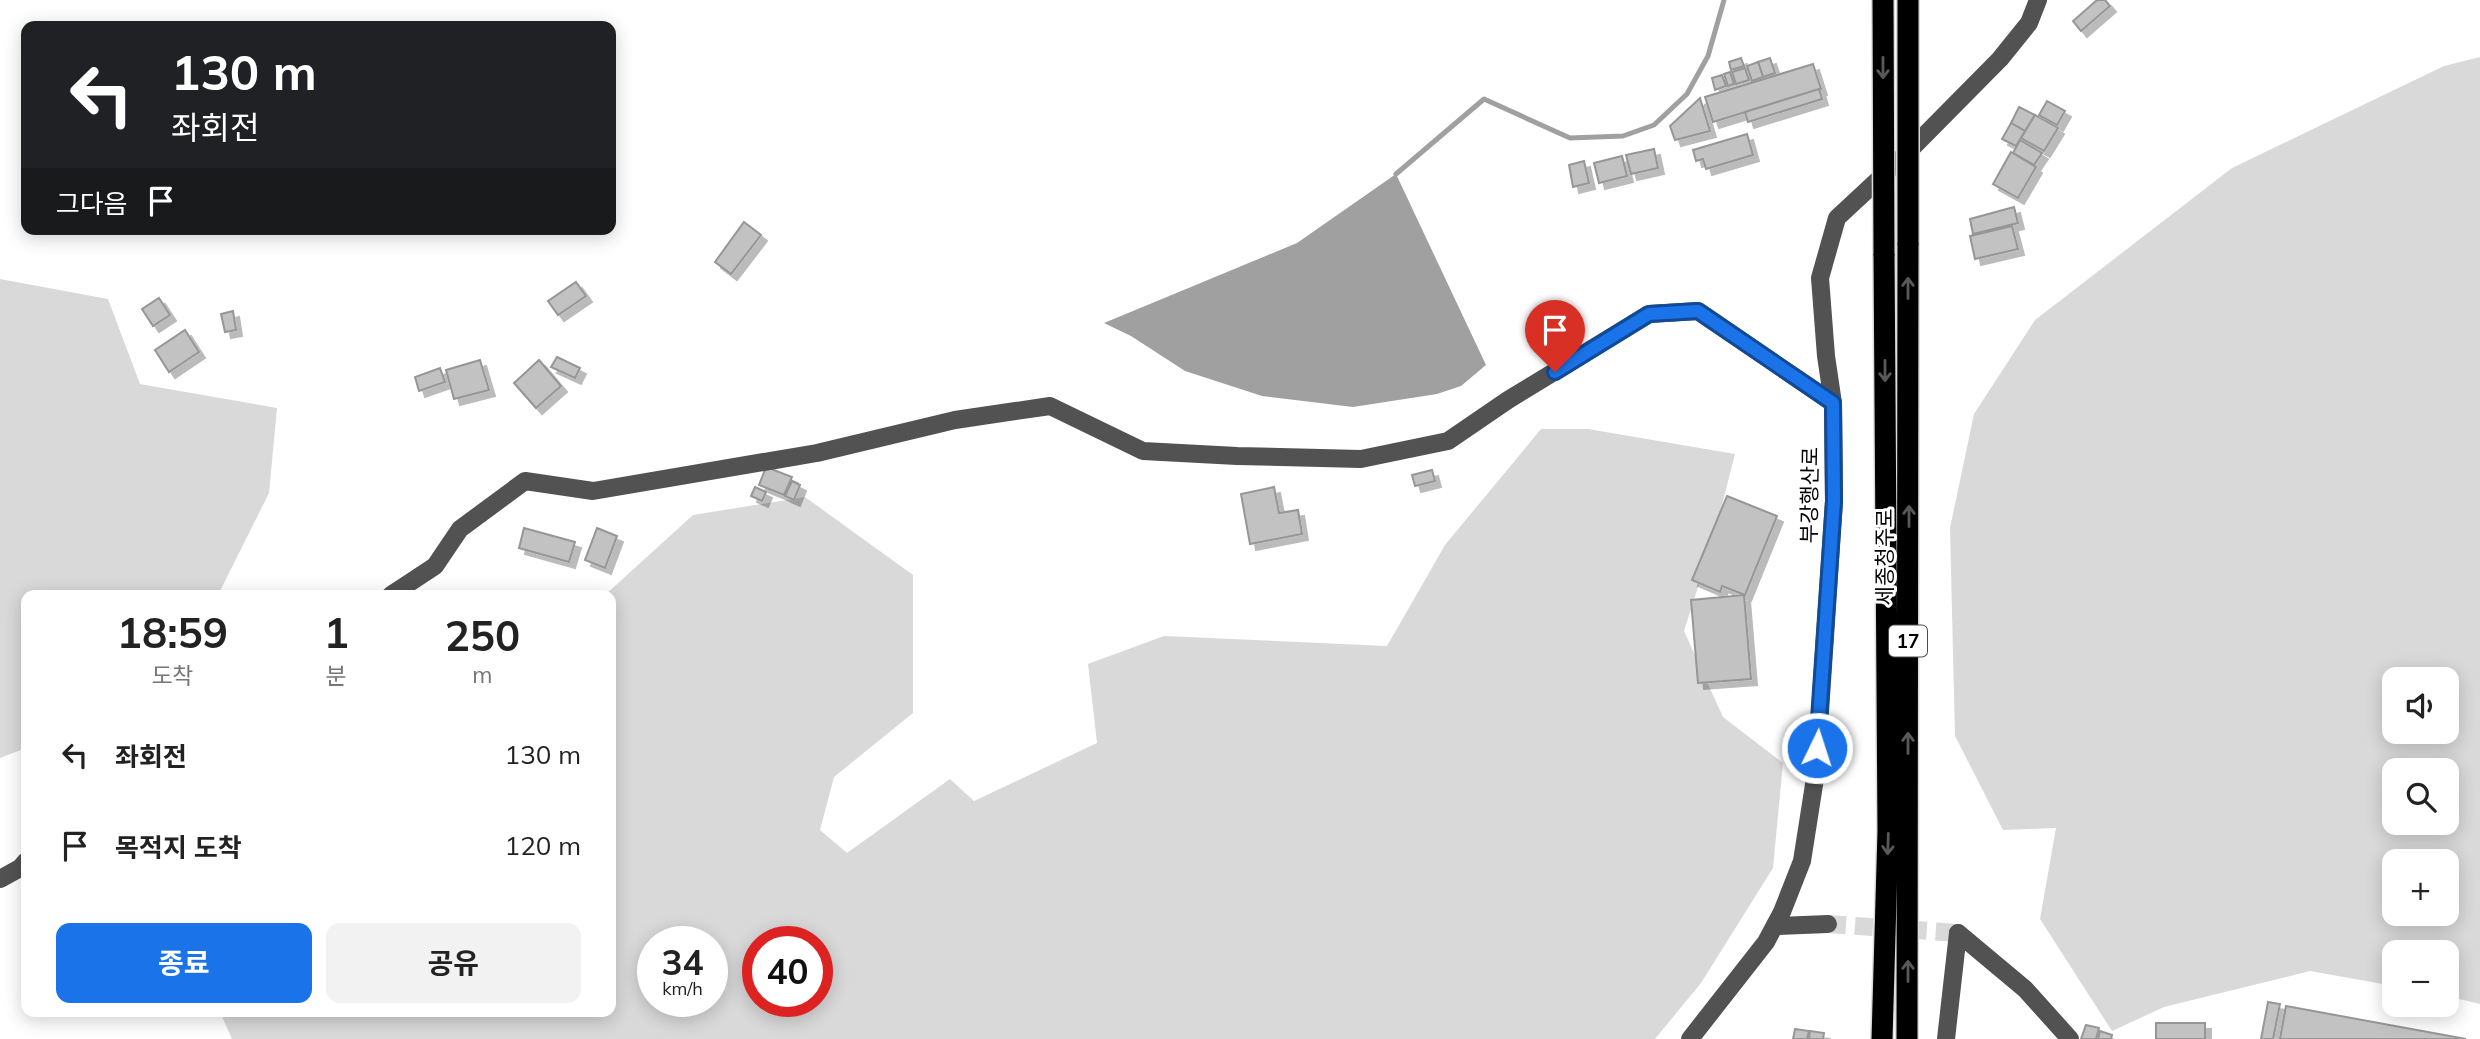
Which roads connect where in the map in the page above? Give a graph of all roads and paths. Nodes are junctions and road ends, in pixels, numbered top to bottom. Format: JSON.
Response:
{"nodes":[{"id":1,"x":1883,"y":0,"type":"edge"},
{"id":2,"x":1908,"y":0,"type":"edge"},
{"id":3,"x":2038,"y":0,"type":"edge"},
{"id":4,"x":1833,"y":403,"type":"junction"},
{"id":5,"x":399,"y":590,"type":"edge"},
{"id":6,"x":21,"y":868,"type":"edge"},
{"id":7,"x":0,"y":879,"type":"edge"},
{"id":8,"x":1828,"y":924,"type":"tunnel mouth"},
{"id":9,"x":1776,"y":926,"type":"junction"},
{"id":10,"x":1690,"y":1039,"type":"edge"},
{"id":11,"x":1882,"y":1039,"type":"edge"},
{"id":12,"x":1907,"y":1039,"type":"edge"},
{"id":13,"x":1946,"y":1039,"type":"edge"},
{"id":14,"x":2070,"y":1039,"type":"edge"}],
"edges":[{"from":1,"to":11,"type":"highway","name":"세종청주로","number":"17","one_way":true,"bridge":true},
{"from":12,"to":2,"type":"highway","name":"세종청주로","number":"17","one_way":true,"bridge":true},
{"from":3,"to":4,"type":"street","name":"부강행산로"},
{"from":4,"to":5,"type":"street"},
{"from":4,"to":9,"type":"street","name":"부강행산로"},
{"from":6,"to":7,"type":"street"},
{"from":8,"to":9,"type":"street"},
{"from":9,"to":10,"type":"street","name":"부강행산로"},
{"from":13,"to":14,"type":"street"}]}
